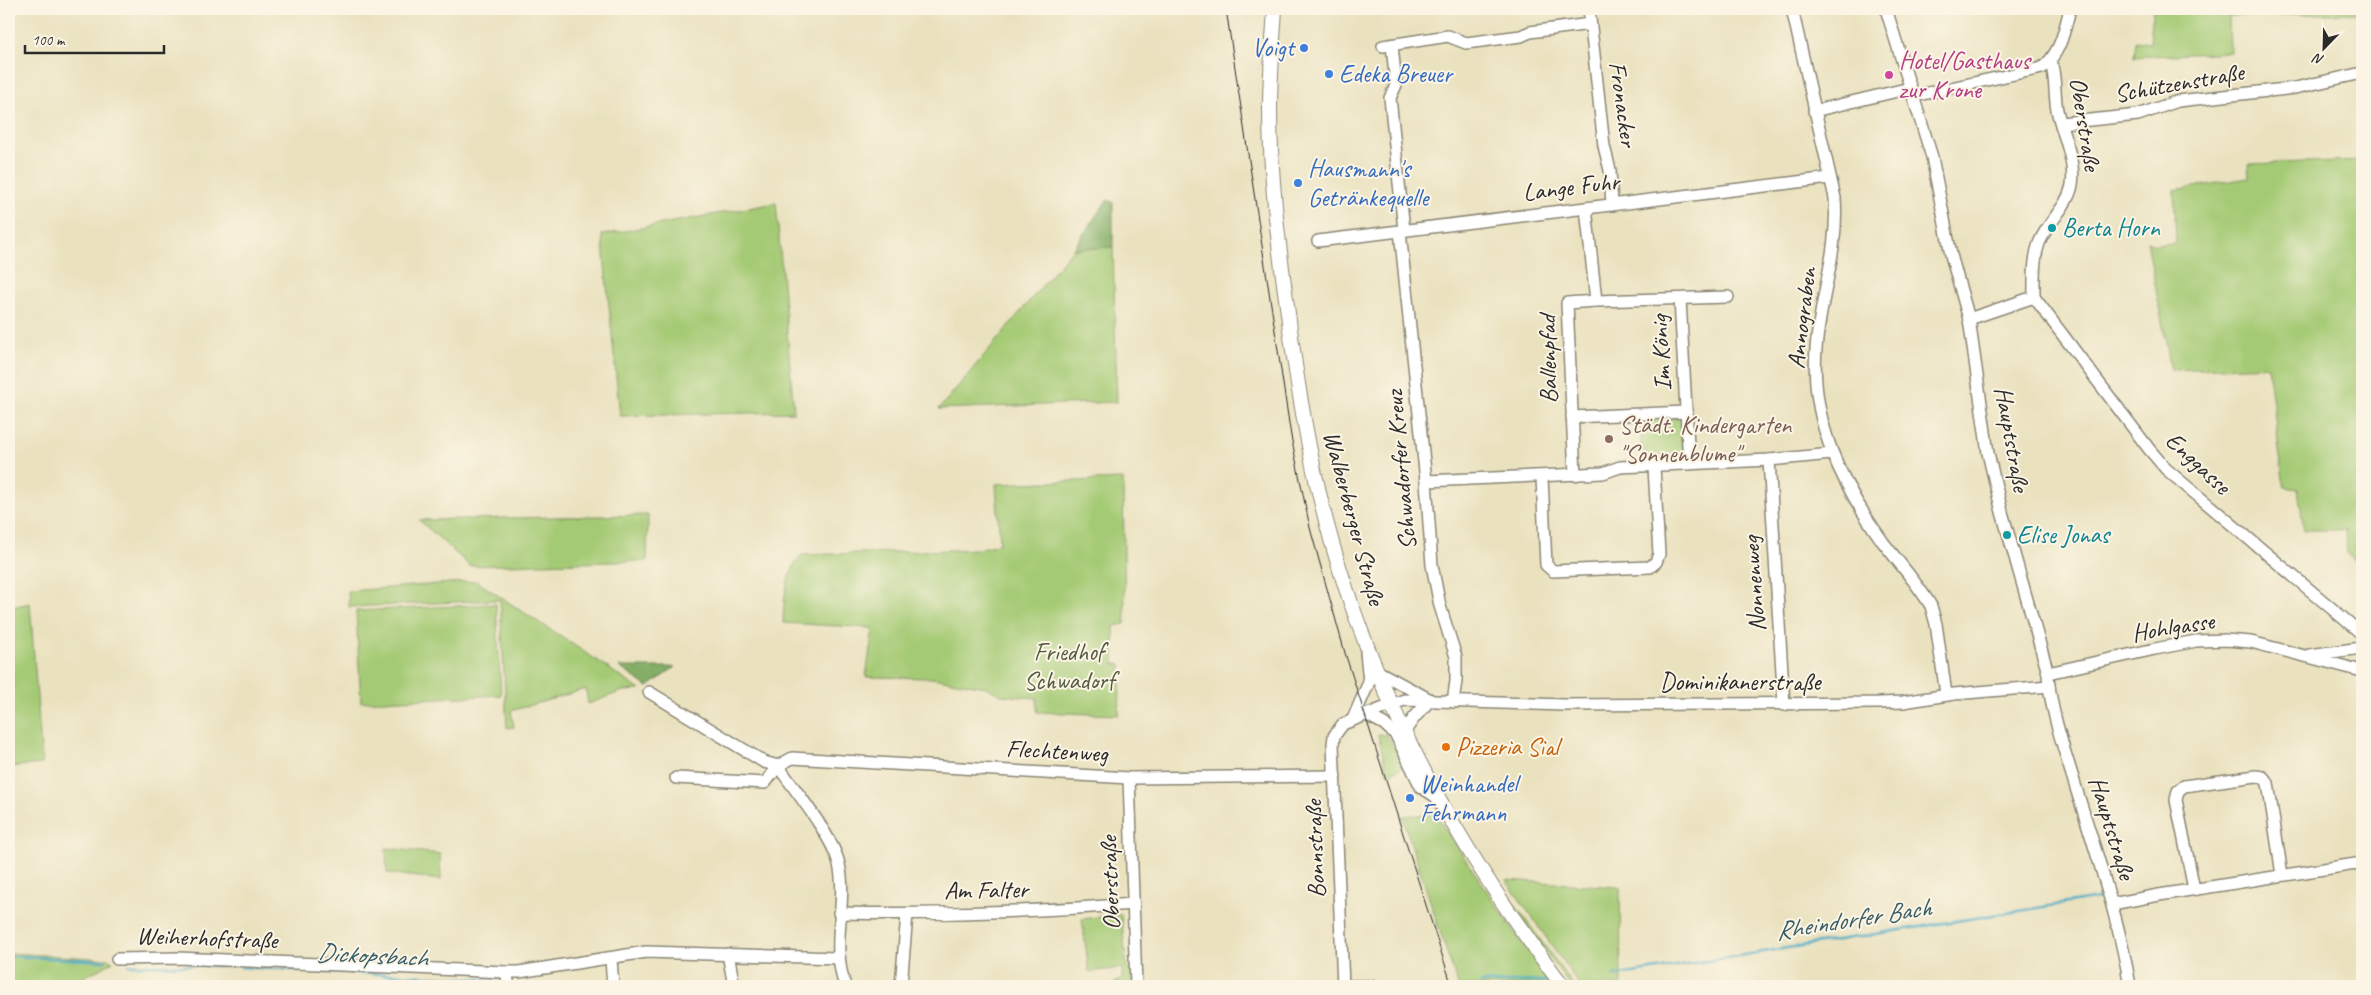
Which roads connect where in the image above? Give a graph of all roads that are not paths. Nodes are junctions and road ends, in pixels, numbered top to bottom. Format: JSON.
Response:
{"nodes":[{"id":1,"x":1274,"y":9,"type":"edge"},
{"id":2,"x":1589,"y":9,"type":"edge"},
{"id":3,"x":1792,"y":9,"type":"edge"},
{"id":4,"x":1886,"y":9,"type":"edge"},
{"id":5,"x":2070,"y":9,"type":"edge"},
{"id":6,"x":1590,"y":24,"type":"junction"},
{"id":7,"x":2051,"y":62,"type":"junction"},
{"id":8,"x":2362,"y":73,"type":"edge"},
{"id":9,"x":1912,"y":92,"type":"junction"},
{"id":10,"x":1814,"y":111,"type":"junction"},
{"id":11,"x":2061,"y":123,"type":"junction"},
{"id":12,"x":1830,"y":178,"type":"junction"},
{"id":13,"x":1612,"y":205,"type":"junction"},
{"id":14,"x":1586,"y":208,"type":"junction"},
{"id":15,"x":1402,"y":230,"type":"junction"},
{"id":16,"x":1318,"y":241,"type":"dead end"},
{"id":17,"x":1728,"y":297,"type":"dead end"},
{"id":18,"x":2034,"y":297,"type":"junction"},
{"id":19,"x":1680,"y":299,"type":"junction"},
{"id":20,"x":1596,"y":302,"type":"junction"},
{"id":21,"x":1969,"y":319,"type":"junction"},
{"id":22,"x":1686,"y":412,"type":"junction"},
{"id":23,"x":1572,"y":417,"type":"junction"},
{"id":24,"x":1832,"y":454,"type":"junction"},
{"id":25,"x":1769,"y":460,"type":"junction"},
{"id":26,"x":1689,"y":464,"type":"junction"},
{"id":27,"x":1654,"y":467,"type":"junction"},
{"id":28,"x":1575,"y":475,"type":"junction"},
{"id":29,"x":1542,"y":477,"type":"junction"},
{"id":30,"x":1426,"y":481,"type":"junction"},
{"id":31,"x":2362,"y":634,"type":"edge"},
{"id":32,"x":2362,"y":648,"type":"edge"},
{"id":33,"x":2308,"y":655,"type":"junction"},
{"id":34,"x":2362,"y":671,"type":"edge"},
{"id":35,"x":2048,"y":673,"type":"junction"},
{"id":36,"x":1374,"y":677,"type":"junction"},
{"id":37,"x":2048,"y":686,"type":"junction"},
{"id":38,"x":649,"y":692,"type":"dead end"},
{"id":39,"x":1946,"y":694,"type":"junction"},
{"id":40,"x":1430,"y":700,"type":"junction"},
{"id":41,"x":1453,"y":702,"type":"junction"},
{"id":42,"x":1393,"y":703,"type":"junction"},
{"id":43,"x":1784,"y":705,"type":"junction"},
{"id":44,"x":1365,"y":714,"type":"junction"},
{"id":45,"x":1353,"y":719,"type":"junction"},
{"id":46,"x":1406,"y":731,"type":"junction"},
{"id":47,"x":778,"y":766,"type":"junction"},
{"id":48,"x":1335,"y":776,"type":"junction"},
{"id":49,"x":676,"y":778,"type":"dead end"},
{"id":50,"x":1129,"y":778,"type":"junction"},
{"id":51,"x":1438,"y":798,"type":"junction"},
{"id":52,"x":2362,"y":863,"type":"edge"},
{"id":53,"x":2282,"y":875,"type":"junction"},
{"id":54,"x":2194,"y":889,"type":"junction"},
{"id":55,"x":1134,"y":904,"type":"junction"},
{"id":56,"x":2112,"y":904,"type":"junction"},
{"id":57,"x":839,"y":913,"type":"junction"},
{"id":58,"x":907,"y":914,"type":"junction"},
{"id":59,"x":728,"y":954,"type":"junction"},
{"id":60,"x":117,"y":958,"type":"dead end"},
{"id":61,"x":838,"y":958,"type":"junction"},
{"id":62,"x":611,"y":959,"type":"junction"},
{"id":63,"x":506,"y":972,"type":"junction"},
{"id":64,"x":509,"y":986,"type":"edge"},
{"id":65,"x":613,"y":986,"type":"edge"},
{"id":66,"x":734,"y":986,"type":"edge"},
{"id":67,"x":846,"y":986,"type":"edge"},
{"id":68,"x":901,"y":986,"type":"edge"},
{"id":69,"x":1136,"y":986,"type":"edge"},
{"id":70,"x":1343,"y":986,"type":"edge"},
{"id":71,"x":1349,"y":986,"type":"edge"},
{"id":72,"x":1371,"y":986,"type":"edge"},
{"id":73,"x":1563,"y":986,"type":"edge"},
{"id":74,"x":2130,"y":986,"type":"edge"}],
"edges":[{"from":1,"to":36,"type":"main road","name":"Walberberger Straße"},
{"from":2,"to":6,"type":"street","name":"Fronacker"},
{"from":3,"to":10,"type":"street","name":"Annograben"},
{"from":4,"to":9,"type":"street","name":"Hauptstraße"},
{"from":5,"to":7,"type":"street"},
{"from":6,"to":13,"type":"street","name":"Fronacker"},
{"from":6,"to":15,"type":"street","name":"Schwadorfer Kreuz"},
{"from":7,"to":9,"type":"street"},
{"from":7,"to":11,"type":"street","name":"Oberstraße"},
{"from":8,"to":11,"type":"street","name":"Schützenstraße"},
{"from":9,"to":10,"type":"street"},
{"from":9,"to":21,"type":"street","name":"Hauptstraße"},
{"from":10,"to":12,"type":"street","name":"Annograben"},
{"from":11,"to":18,"type":"street","name":"Oberstraße"},
{"from":12,"to":13,"type":"street","name":"Lange Fuhr"},
{"from":12,"to":24,"type":"street","name":"Annograben"},
{"from":13,"to":14,"type":"street","name":"Lange Fuhr"},
{"from":14,"to":15,"type":"street","name":"Lange Fuhr"},
{"from":14,"to":20,"type":"street","name":"Ballenpfad"},
{"from":15,"to":16,"type":"street","name":"Lange Fuhr"},
{"from":15,"to":30,"type":"street","name":"Schwadorfer Kreuz"},
{"from":17,"to":19,"type":"street","name":"Im König"},
{"from":18,"to":21,"type":"street"},
{"from":18,"to":31,"type":"street","name":"Enggasse"},
{"from":19,"to":20,"type":"street","name":"Im König"},
{"from":19,"to":22,"type":"street","name":"Im König"},
{"from":20,"to":23,"type":"street","name":"Ballenpfad"},
{"from":21,"to":35,"type":"street","name":"Hauptstraße"},
{"from":22,"to":23,"type":"street"},
{"from":22,"to":26,"type":"street","name":"Im König"},
{"from":23,"to":28,"type":"street","name":"Ballenpfad"},
{"from":24,"to":25,"type":"street"},
{"from":24,"to":39,"type":"street","name":"Annograben"},
{"from":25,"to":26,"type":"street"},
{"from":25,"to":43,"type":"street","name":"Nonnenweg"},
{"from":26,"to":27,"type":"street"},
{"from":27,"to":28,"type":"street"},
{"from":27,"to":29,"type":"street"},
{"from":28,"to":29,"type":"street"},
{"from":29,"to":30,"type":"street"},
{"from":30,"to":41,"type":"street","name":"Schwadorfer Kreuz"},
{"from":32,"to":33,"type":"street"},
{"from":33,"to":34,"type":"street","name":"Hohlgasse"},
{"from":33,"to":35,"type":"street","name":"Hohlgasse"},
{"from":35,"to":37,"type":"street","name":"Hauptstraße"},
{"from":36,"to":40,"type":"street","name":"Dominikanerstraße"},
{"from":36,"to":42,"type":"main road","name":"Walberberger Straße"},
{"from":36,"to":45,"type":"street","name":"Bonnstraße"},
{"from":37,"to":39,"type":"street","name":"Dominikanerstraße"},
{"from":37,"to":56,"type":"street","name":"Hauptstraße"},
{"from":38,"to":47,"type":"street"},
{"from":39,"to":43,"type":"street","name":"Dominikanerstraße"},
{"from":40,"to":41,"type":"street","name":"Dominikanerstraße"},
{"from":40,"to":42,"type":"street","name":"Dominikanerstraße"},
{"from":40,"to":46,"type":"street"},
{"from":41,"to":43,"type":"street","name":"Dominikanerstraße"},
{"from":42,"to":44,"type":"street","name":"Bonnstraße"},
{"from":42,"to":46,"type":"main road","name":"Walberberger Straße"},
{"from":44,"to":45,"type":"street","name":"Bonnstraße"},
{"from":44,"to":51,"type":"street"},
{"from":45,"to":48,"type":"street","name":"Bonnstraße"},
{"from":46,"to":51,"type":"main road","name":"Walberberger Straße"},
{"from":47,"to":49,"type":"street"},
{"from":47,"to":50,"type":"street","name":"Flechtenweg"},
{"from":47,"to":57,"type":"street"},
{"from":48,"to":50,"type":"street","name":"Flechtenweg"},
{"from":48,"to":70,"type":"street","name":"Bonnstraße"},
{"from":50,"to":55,"type":"street","name":"Oberstraße"},
{"from":51,"to":73,"type":"main road","name":"Walberberger Straße"},
{"from":52,"to":53,"type":"street"},
{"from":53,"to":54,"type":"street"},
{"from":53,"to":54,"type":"street"},
{"from":54,"to":56,"type":"street"},
{"from":55,"to":58,"type":"street","name":"Am Falter"},
{"from":55,"to":69,"type":"street","name":"Oberstraße"},
{"from":56,"to":74,"type":"street","name":"Hauptstraße"},
{"from":57,"to":58,"type":"street","name":"Am Falter"},
{"from":57,"to":61,"type":"street"},
{"from":58,"to":68,"type":"street"},
{"from":59,"to":61,"type":"street","name":"Weiherhofstraße"},
{"from":59,"to":62,"type":"street","name":"Weiherhofstraße"},
{"from":59,"to":66,"type":"street"},
{"from":60,"to":63,"type":"street","name":"Weiherhofstraße"},
{"from":61,"to":67,"type":"street"},
{"from":62,"to":63,"type":"street","name":"Weiherhofstraße"},
{"from":62,"to":65,"type":"street"},
{"from":63,"to":64,"type":"street"},
{"from":71,"to":72,"type":"street"}]}
